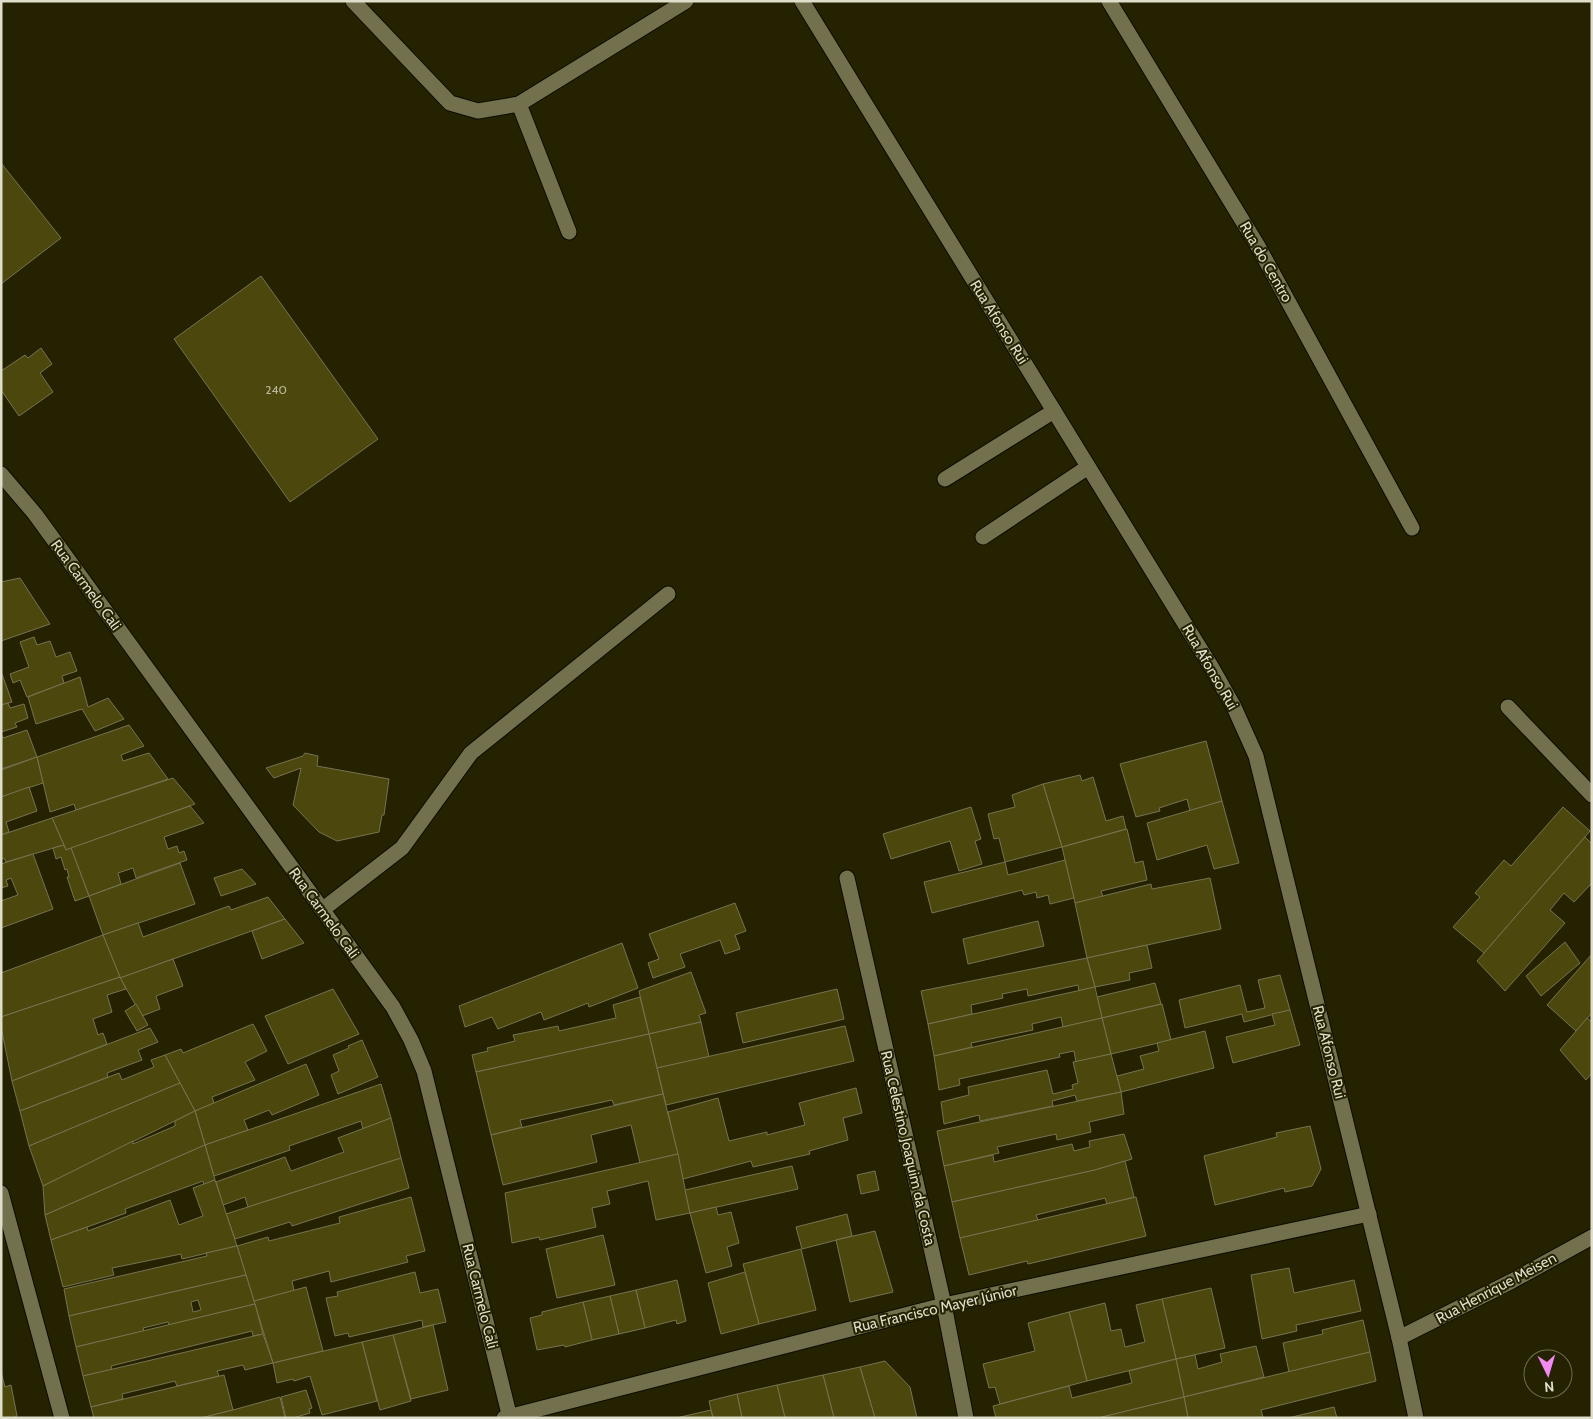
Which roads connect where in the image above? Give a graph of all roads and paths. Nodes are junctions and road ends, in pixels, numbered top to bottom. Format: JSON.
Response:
{"nodes":[{"id":1,"x":353,"y":1,"type":"edge"},
{"id":2,"x":686,"y":1,"type":"edge"},
{"id":3,"x":802,"y":1,"type":"edge"},
{"id":4,"x":1109,"y":1,"type":"edge"},
{"id":5,"x":519,"y":104,"type":"junction"},
{"id":6,"x":569,"y":232,"type":"dead end"},
{"id":7,"x":1054,"y":411,"type":"junction"},
{"id":8,"x":1088,"y":467,"type":"junction"},
{"id":9,"x":1,"y":474,"type":"edge"},
{"id":10,"x":945,"y":479,"type":"dead end"},
{"id":11,"x":1412,"y":528,"type":"dead end"},
{"id":12,"x":983,"y":537,"type":"dead end"},
{"id":13,"x":668,"y":594,"type":"dead end"},
{"id":14,"x":1508,"y":707,"type":"dead end"},
{"id":15,"x":1592,"y":795,"type":"edge"},
{"id":16,"x":847,"y":878,"type":"dead end"},
{"id":17,"x":322,"y":910,"type":"junction"},
{"id":18,"x":1,"y":1193,"type":"edge"},
{"id":19,"x":1368,"y":1214,"type":"junction"},
{"id":20,"x":1592,"y":1237,"type":"edge"},
{"id":21,"x":944,"y":1305,"type":"junction"},
{"id":22,"x":1399,"y":1338,"type":"junction"},
{"id":23,"x":508,"y":1417,"type":"edge"},
{"id":24,"x":62,"y":1418,"type":"edge"},
{"id":25,"x":966,"y":1418,"type":"edge"},
{"id":26,"x":1416,"y":1418,"type":"edge"}],
"edges":[{"from":1,"to":5,"type":"street"},
{"from":2,"to":5,"type":"street"},
{"from":3,"to":7,"type":"street","name":"Rua Afonso Rui"},
{"from":4,"to":11,"type":"street","name":"Rua do Centro"},
{"from":5,"to":6,"type":"street"},
{"from":7,"to":8,"type":"street","name":"Rua Afonso Rui"},
{"from":7,"to":10,"type":"street"},
{"from":8,"to":12,"type":"street"},
{"from":8,"to":19,"type":"street","name":"Rua Afonso Rui"},
{"from":9,"to":17,"type":"street","name":"Rua Carmelo Cali"},
{"from":13,"to":17,"type":"street"},
{"from":14,"to":15,"type":"street"},
{"from":16,"to":21,"type":"street","name":"Rua Celestino Joaquim da Costa"},
{"from":17,"to":23,"type":"street","name":"Rua Carmelo Cali"},
{"from":18,"to":24,"type":"street"},
{"from":19,"to":21,"type":"street","name":"Rua Francisco Mayer Júnior"},
{"from":19,"to":22,"type":"street","name":"Rua Afonso Rui"},
{"from":20,"to":22,"type":"street","name":"Rua Henrique Meisen"},
{"from":21,"to":23,"type":"street","name":"Rua Francisco Mayer Júnior"},
{"from":21,"to":25,"type":"street","name":"Rua Celestino Joaquim da Costa"},
{"from":22,"to":26,"type":"street","name":"Rua Afonso Rui"}]}
